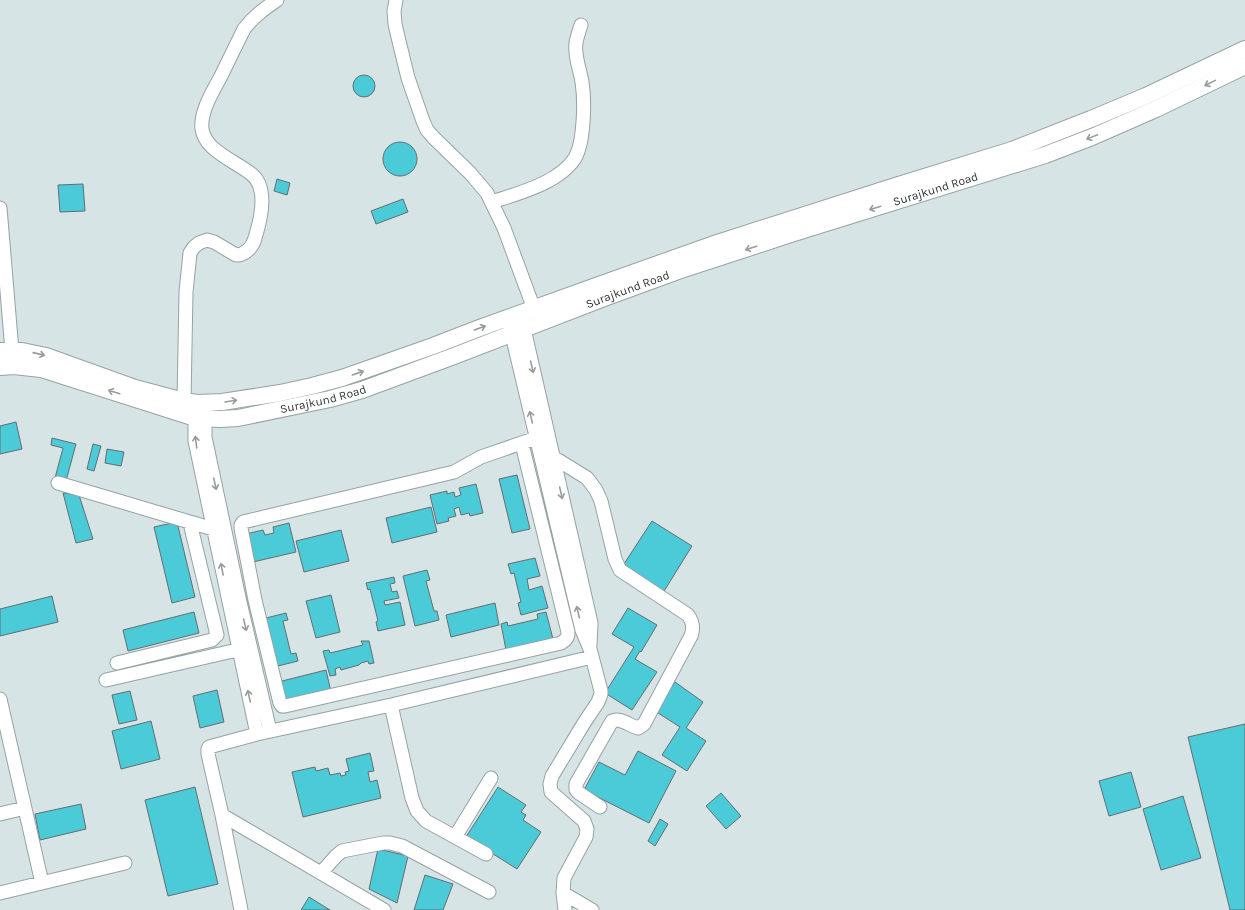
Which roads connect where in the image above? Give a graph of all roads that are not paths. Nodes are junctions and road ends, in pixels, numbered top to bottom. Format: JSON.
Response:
{"nodes":[{"id":1,"x":278,"y":0,"type":"edge"},
{"id":2,"x":396,"y":0,"type":"edge"},
{"id":3,"x":582,"y":25,"type":"dead end"},
{"id":4,"x":1245,"y":49,"type":"edge"},
{"id":5,"x":1245,"y":66,"type":"edge"},
{"id":6,"x":492,"y":202,"type":"junction"},
{"id":7,"x":0,"y":208,"type":"edge"},
{"id":8,"x":520,"y":320,"type":"junction"},
{"id":9,"x":6,"y":351,"type":"edge"},
{"id":10,"x":0,"y":367,"type":"edge"},
{"id":11,"x":197,"y":408,"type":"junction"},
{"id":12,"x":542,"y":436,"type":"junction"},
{"id":13,"x":522,"y":444,"type":"junction"},
{"id":14,"x":553,"y":457,"type":"junction"},
{"id":15,"x":58,"y":483,"type":"dead end"},
{"id":16,"x":190,"y":523,"type":"junction"},
{"id":17,"x":220,"y":531,"type":"junction"},
{"id":18,"x":255,"y":600,"type":"junction"},
{"id":19,"x":240,"y":602,"type":"junction"},
{"id":20,"x":233,"y":621,"type":"junction"},
{"id":21,"x":215,"y":625,"type":"junction"},
{"id":22,"x":245,"y":648,"type":"junction"},
{"id":23,"x":591,"y":653,"type":"junction"},
{"id":24,"x":117,"y":663,"type":"dead end"},
{"id":25,"x":106,"y":680,"type":"dead end"},
{"id":26,"x":0,"y":699,"type":"edge"},
{"id":27,"x":391,"y":705,"type":"junction"},
{"id":28,"x":270,"y":731,"type":"junction"},
{"id":29,"x":257,"y":734,"type":"junction"},
{"id":30,"x":491,"y":778,"type":"dead end"},
{"id":31,"x":600,"y":807,"type":"dead end"},
{"id":32,"x":25,"y":808,"type":"junction"},
{"id":33,"x":0,"y":814,"type":"edge"},
{"id":34,"x":222,"y":816,"type":"junction"},
{"id":35,"x":455,"y":837,"type":"junction"},
{"id":36,"x":486,"y":854,"type":"dead end"},
{"id":37,"x":125,"y":863,"type":"dead end"},
{"id":38,"x":321,"y":873,"type":"junction"},
{"id":39,"x":42,"y":883,"type":"junction"},
{"id":40,"x":489,"y":892,"type":"dead end"},
{"id":41,"x":0,"y":893,"type":"edge"},
{"id":42,"x":563,"y":893,"type":"junction"},
{"id":43,"x":241,"y":910,"type":"edge"},
{"id":44,"x":384,"y":910,"type":"edge"},
{"id":45,"x":565,"y":910,"type":"edge"},
{"id":46,"x":592,"y":910,"type":"edge"}],
"edges":[{"from":1,"to":11,"type":"street"},
{"from":2,"to":6,"type":"street"},
{"from":3,"to":6,"type":"street"},
{"from":4,"to":8,"type":"main road","name":"Surajkund Road"},
{"from":5,"to":8,"type":"main road","name":"Surajkund Road","one_way":true},
{"from":6,"to":8,"type":"street"},
{"from":7,"to":9,"type":"street"},
{"from":8,"to":11,"type":"main road","name":"Surajkund Road"},
{"from":8,"to":12,"type":"street"},
{"from":9,"to":11,"type":"main road","name":"Surajkund Road","one_way":true},
{"from":11,"to":10,"type":"main road","name":"Surajkund Road","one_way":true},
{"from":11,"to":17,"type":"street"},
{"from":12,"to":13,"type":"street"},
{"from":12,"to":14,"type":"street"},
{"from":23,"to":12,"type":"street","one_way":true},
{"from":13,"to":18,"type":"street"},
{"from":13,"to":18,"type":"street"},
{"from":14,"to":23,"type":"street","one_way":true},
{"from":14,"to":31,"type":"street"},
{"from":15,"to":16,"type":"street"},
{"from":16,"to":17,"type":"street"},
{"from":16,"to":21,"type":"street"},
{"from":17,"to":19,"type":"street"},
{"from":20,"to":17,"type":"street","one_way":true},
{"from":18,"to":19,"type":"street"},
{"from":19,"to":22,"type":"street","one_way":true},
{"from":20,"to":21,"type":"street"},
{"from":20,"to":22,"type":"street"},
{"from":21,"to":24,"type":"street"},
{"from":22,"to":25,"type":"street"},
{"from":22,"to":28,"type":"street"},
{"from":29,"to":22,"type":"street","one_way":true},
{"from":23,"to":27,"type":"street"},
{"from":23,"to":42,"type":"street"},
{"from":26,"to":32,"type":"street"},
{"from":27,"to":28,"type":"street"},
{"from":27,"to":35,"type":"street"},
{"from":28,"to":29,"type":"street"},
{"from":29,"to":34,"type":"street"},
{"from":30,"to":35,"type":"street"},
{"from":32,"to":33,"type":"street"},
{"from":32,"to":39,"type":"street"},
{"from":34,"to":38,"type":"street"},
{"from":34,"to":43,"type":"street"},
{"from":35,"to":36,"type":"street"},
{"from":37,"to":39,"type":"street"},
{"from":38,"to":40,"type":"street"},
{"from":38,"to":44,"type":"street"},
{"from":39,"to":41,"type":"street"},
{"from":42,"to":45,"type":"street"},
{"from":42,"to":46,"type":"street"}]}
